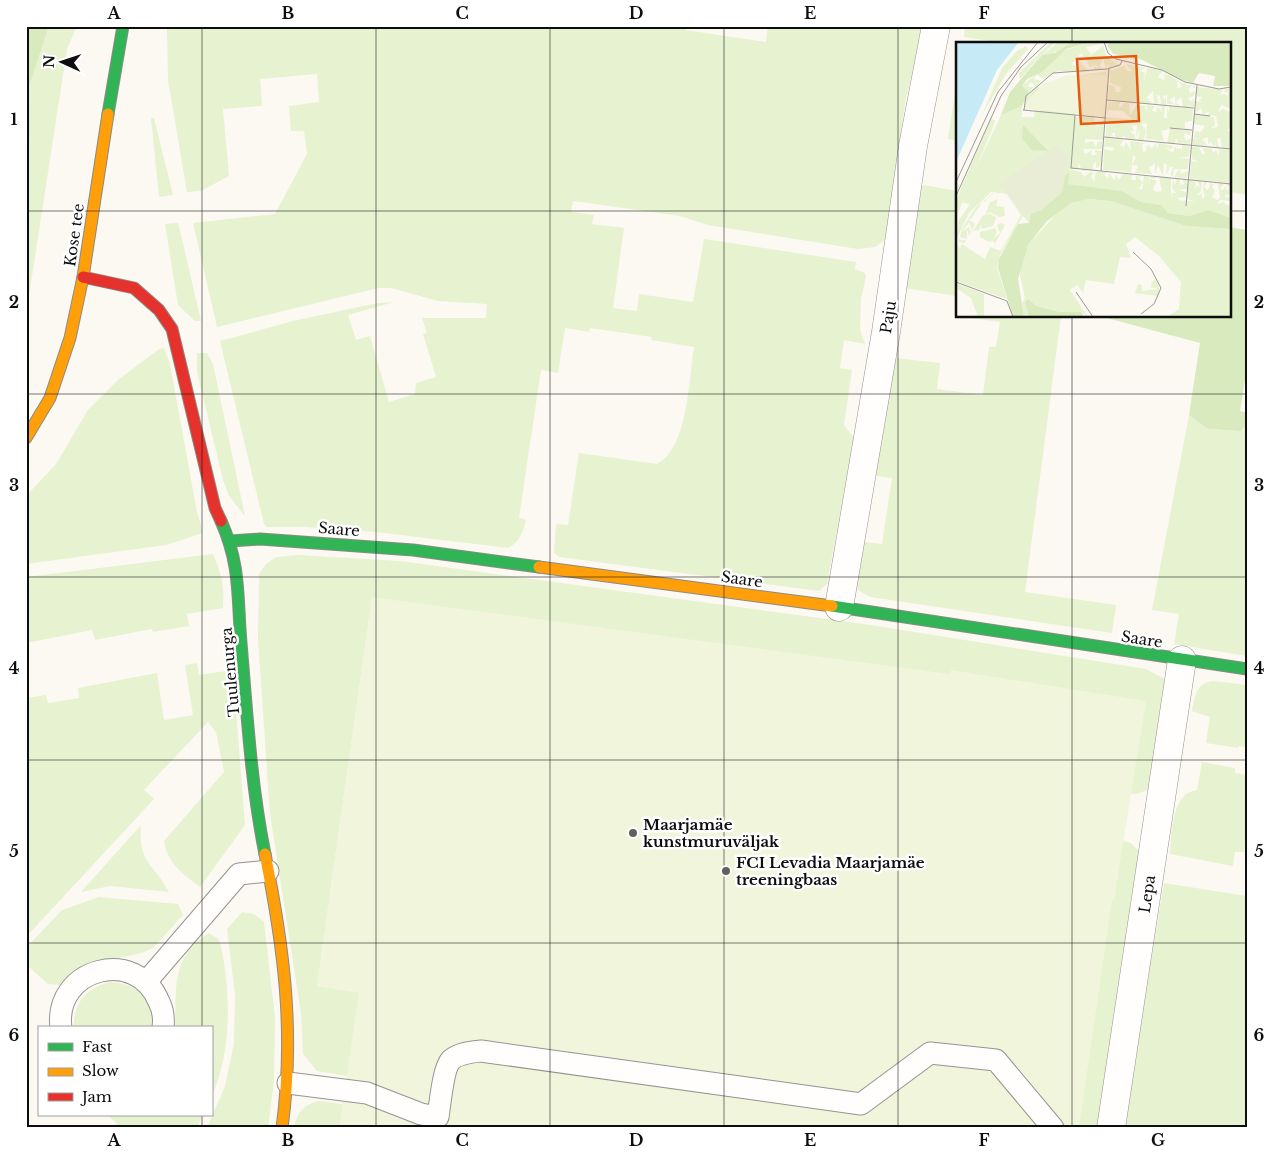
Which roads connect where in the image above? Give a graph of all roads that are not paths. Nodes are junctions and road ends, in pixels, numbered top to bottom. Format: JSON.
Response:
{"nodes":[{"id":1,"x":123,"y":26,"type":"edge"},
{"id":2,"x":936,"y":26,"type":"edge"},
{"id":3,"x":83,"y":277,"type":"junction"},
{"id":4,"x":26,"y":438,"type":"edge"},
{"id":5,"x":230,"y":541,"type":"junction"},
{"id":6,"x":839,"y":607,"type":"junction"},
{"id":7,"x":1182,"y":660,"type":"junction"},
{"id":8,"x":1247,"y":669,"type":"edge"},
{"id":9,"x":268,"y":872,"type":"junction"},
{"id":10,"x":146,"y":982,"type":"junction"},
{"id":11,"x":61,"y":1026,"type":"edge"},
{"id":12,"x":163,"y":1026,"type":"edge"},
{"id":13,"x":288,"y":1083,"type":"junction"},
{"id":14,"x":437,"y":1122,"type":"edge"},
{"id":15,"x":282,"y":1128,"type":"edge"},
{"id":16,"x":1053,"y":1128,"type":"edge"},
{"id":17,"x":1111,"y":1128,"type":"edge"}],
"edges":[{"from":1,"to":3,"type":"street","name":"Kose tee"},
{"from":2,"to":6,"type":"street","name":"Paju"},
{"from":3,"to":4,"type":"street","name":"Kose tee"},
{"from":3,"to":5,"type":"street","name":"Tuulenurga"},
{"from":5,"to":6,"type":"street","name":"Saare"},
{"from":5,"to":9,"type":"street","name":"Tuulenurga"},
{"from":6,"to":7,"type":"street","name":"Saare"},
{"from":7,"to":8,"type":"street","name":"Saare"},
{"from":7,"to":17,"type":"street","name":"Lepa"},
{"from":9,"to":10,"type":"lane"},
{"from":9,"to":13,"type":"street","name":"Tuulenurga"},
{"from":10,"to":11,"type":"lane"},
{"from":10,"to":12,"type":"lane"},
{"from":13,"to":14,"type":"lane"},
{"from":13,"to":15,"type":"street","name":"Tuulenurga"},
{"from":14,"to":16,"type":"lane"}]}
